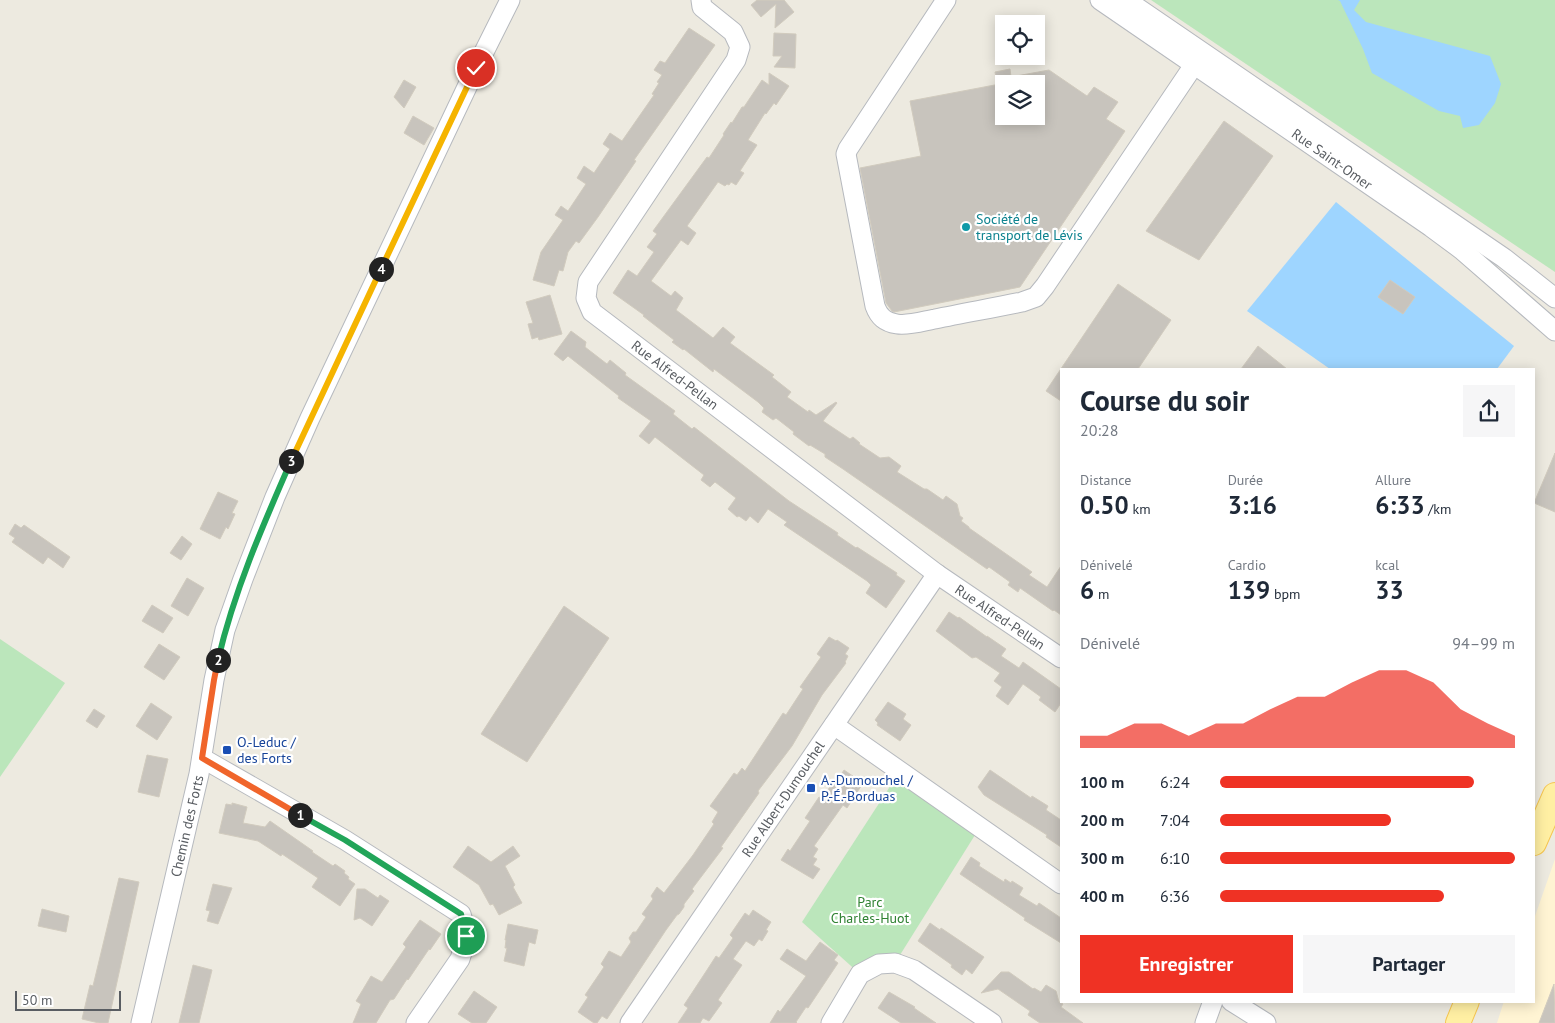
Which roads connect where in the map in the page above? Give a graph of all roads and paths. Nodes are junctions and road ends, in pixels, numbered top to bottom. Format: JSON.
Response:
{"nodes":[{"id":1,"x":510,"y":0,"type":"edge"},
{"id":2,"x":701,"y":0,"type":"edge"},
{"id":3,"x":946,"y":0,"type":"edge"},
{"id":4,"x":1100,"y":0,"type":"edge"},
{"id":5,"x":1126,"y":0,"type":"edge"},
{"id":6,"x":1194,"y":65,"type":"junction"},
{"id":7,"x":1555,"y":298,"type":"edge"},
{"id":8,"x":1555,"y":330,"type":"edge"},
{"id":9,"x":937,"y":574,"type":"junction"},
{"id":10,"x":1060,"y":657,"type":"edge"},
{"id":11,"x":834,"y":726,"type":"junction"},
{"id":12,"x":202,"y":758,"type":"junction"},
{"id":13,"x":1554,"y":798,"type":"edge"},
{"id":14,"x":1535,"y":841,"type":"edge"},
{"id":15,"x":1060,"y":883,"type":"edge"},
{"id":16,"x":1213,"y":1003,"type":"edge"},
{"id":17,"x":1234,"y":1003,"type":"edge"},
{"id":18,"x":1466,"y":1003,"type":"edge"},
{"id":19,"x":418,"y":1022,"type":"edge"},
{"id":20,"x":141,"y":1023,"type":"edge"},
{"id":21,"x":630,"y":1023,"type":"edge"},
{"id":22,"x":831,"y":1023,"type":"edge"},
{"id":23,"x":992,"y":1023,"type":"edge"},
{"id":24,"x":1205,"y":1023,"type":"edge"},
{"id":25,"x":1266,"y":1023,"type":"edge"},
{"id":26,"x":1458,"y":1023,"type":"edge"}],
"edges":[{"from":1,"to":12,"type":"street","name":"Chemin des Forts"},
{"from":2,"to":9,"type":"street","name":"Rue Alfred-Pellan"},
{"from":3,"to":6,"type":"street"},
{"from":4,"to":6,"type":"street","name":"Rue Saint-Omer"},
{"from":5,"to":7,"type":"street","name":"Rue Saint-Omer"},
{"from":6,"to":8,"type":"street","name":"Rue Saint-Omer"},
{"from":9,"to":10,"type":"street","name":"Rue Alfred-Pellan"},
{"from":9,"to":11,"type":"street","name":"Rue Albert-Dumouchel"},
{"from":11,"to":15,"type":"street"},
{"from":11,"to":21,"type":"street","name":"Rue Albert-Dumouchel"},
{"from":12,"to":19,"type":"street"},
{"from":12,"to":20,"type":"street","name":"Chemin des Forts"},
{"from":13,"to":14,"type":"main road"},
{"from":16,"to":24,"type":"street"},
{"from":17,"to":25,"type":"street"},
{"from":18,"to":26,"type":"main road"},
{"from":22,"to":23,"type":"street"}]}
